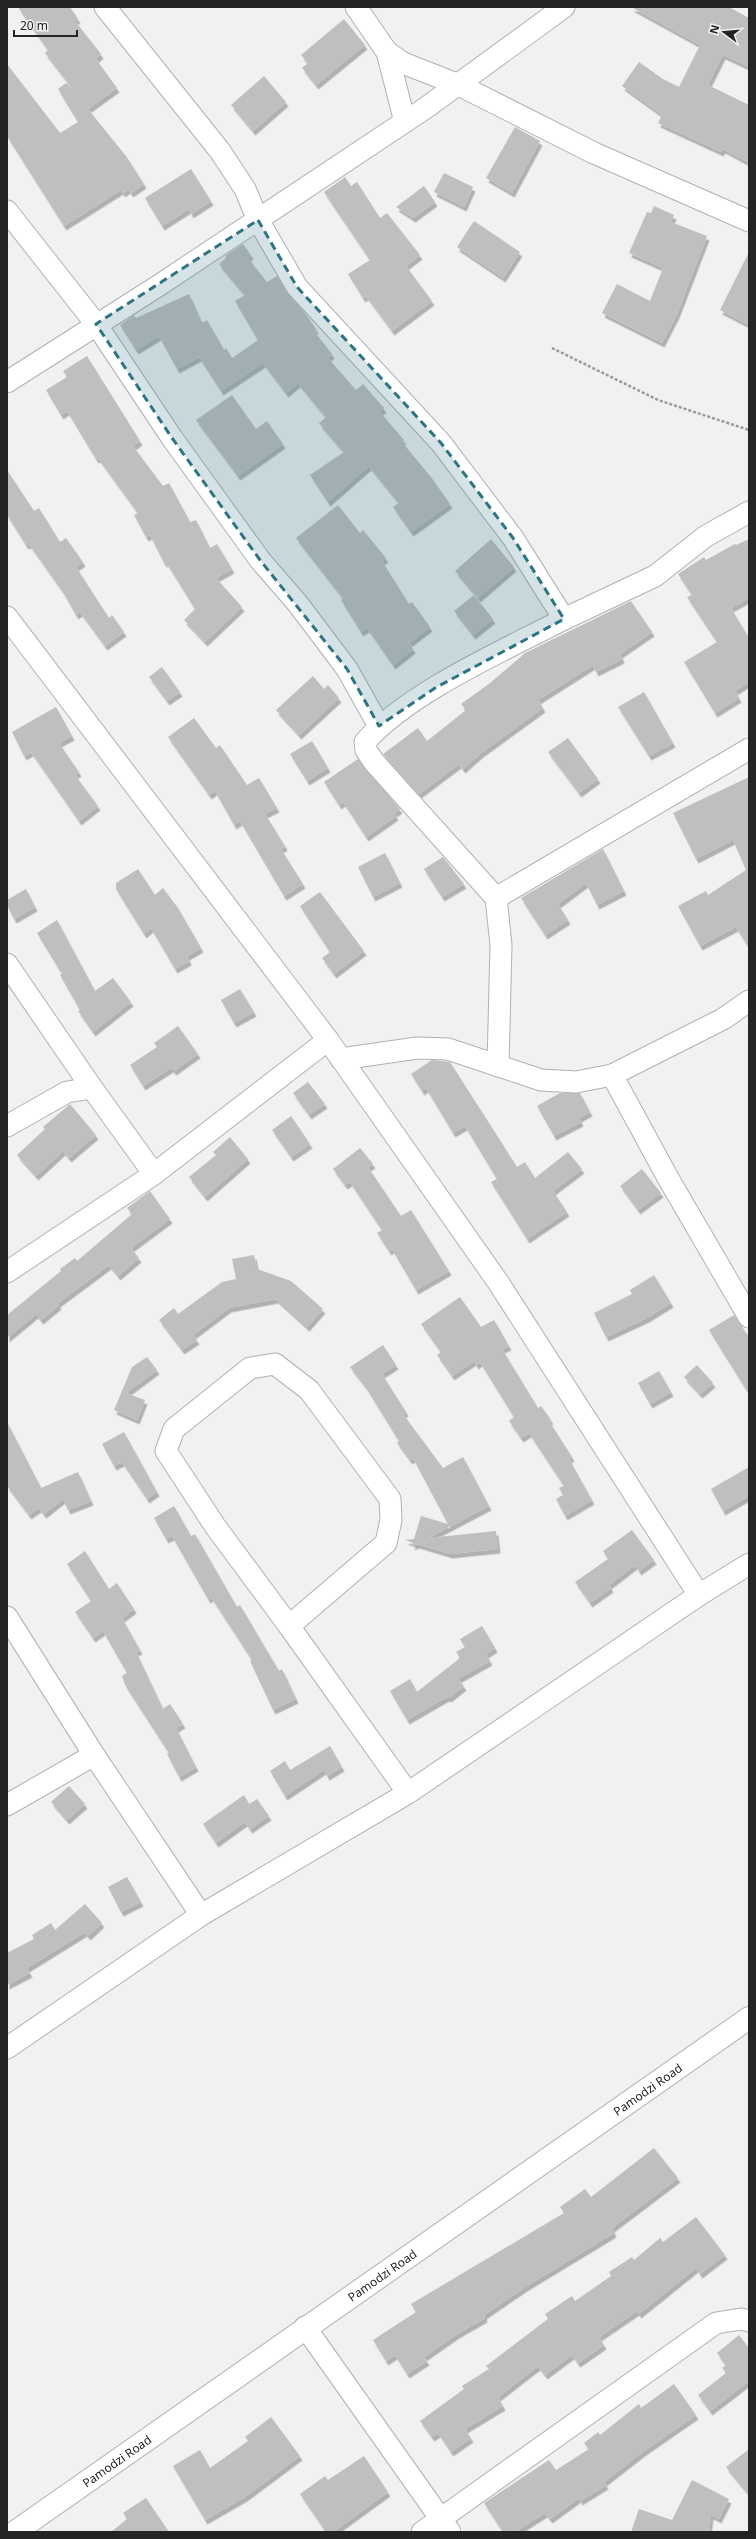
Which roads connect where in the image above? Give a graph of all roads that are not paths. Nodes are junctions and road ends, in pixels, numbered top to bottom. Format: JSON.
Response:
{"nodes":[{"id":1,"x":105,"y":7,"type":"edge"},
{"id":2,"x":356,"y":7,"type":"edge"},
{"id":3,"x":564,"y":7,"type":"edge"},
{"id":4,"x":387,"y":52,"type":"junction"},
{"id":5,"x":459,"y":85,"type":"junction"},
{"id":6,"x":405,"y":122,"type":"junction"},
{"id":7,"x":7,"y":211,"type":"edge"},
{"id":8,"x":258,"y":220,"type":"junction"},
{"id":9,"x":749,"y":221,"type":"edge"},
{"id":10,"x":96,"y":324,"type":"junction"},
{"id":11,"x":7,"y":382,"type":"edge"},
{"id":12,"x":749,"y":512,"type":"edge"},
{"id":13,"x":7,"y":617,"type":"edge"},
{"id":14,"x":564,"y":619,"type":"junction"},
{"id":15,"x":379,"y":726,"type":"junction"},
{"id":16,"x":749,"y":749,"type":"edge"},
{"id":17,"x":496,"y":898,"type":"junction"},
{"id":18,"x":7,"y":964,"type":"edge"},
{"id":19,"x":749,"y":1001,"type":"edge"},
{"id":20,"x":328,"y":1040,"type":"junction"},
{"id":21,"x":341,"y":1059,"type":"junction"},
{"id":22,"x":498,"y":1066,"type":"junction"},
{"id":23,"x":612,"y":1075,"type":"junction"},
{"id":24,"x":92,"y":1088,"type":"junction"},
{"id":25,"x":7,"y":1126,"type":"edge"},
{"id":26,"x":154,"y":1174,"type":"junction"},
{"id":27,"x":7,"y":1272,"type":"edge"},
{"id":28,"x":749,"y":1317,"type":"edge"},
{"id":29,"x":749,"y":1564,"type":"edge"},
{"id":30,"x":699,"y":1595,"type":"junction"},
{"id":31,"x":7,"y":1617,"type":"edge"},
{"id":32,"x":289,"y":1626,"type":"junction"},
{"id":33,"x":94,"y":1755,"type":"junction"},
{"id":34,"x":408,"y":1793,"type":"junction"},
{"id":35,"x":7,"y":1805,"type":"edge"},
{"id":36,"x":201,"y":1915,"type":"junction"},
{"id":37,"x":749,"y":2018,"type":"edge"},
{"id":38,"x":7,"y":2048,"type":"edge"},
{"id":39,"x":749,"y":2321,"type":"edge"},
{"id":40,"x":305,"y":2327,"type":"junction"},
{"id":41,"x":445,"y":2525,"type":"edge"},
{"id":42,"x":15,"y":2532,"type":"edge"},
{"id":43,"x":422,"y":2532,"type":"edge"}],
"edges":[{"from":1,"to":8,"type":"street"},
{"from":2,"to":4,"type":"street"},
{"from":3,"to":5,"type":"street"},
{"from":4,"to":5,"type":"street"},
{"from":4,"to":6,"type":"street"},
{"from":5,"to":6,"type":"street"},
{"from":5,"to":9,"type":"street"},
{"from":6,"to":8,"type":"street"},
{"from":7,"to":10,"type":"street"},
{"from":8,"to":10,"type":"street"},
{"from":8,"to":14,"type":"street"},
{"from":10,"to":11,"type":"street"},
{"from":10,"to":15,"type":"street"},
{"from":12,"to":14,"type":"street"},
{"from":13,"to":20,"type":"street"},
{"from":14,"to":15,"type":"street"},
{"from":15,"to":17,"type":"street"},
{"from":16,"to":17,"type":"street"},
{"from":17,"to":22,"type":"street"},
{"from":18,"to":24,"type":"street"},
{"from":19,"to":23,"type":"street"},
{"from":20,"to":21,"type":"street"},
{"from":20,"to":26,"type":"street"},
{"from":21,"to":22,"type":"street"},
{"from":21,"to":30,"type":"street"},
{"from":22,"to":23,"type":"street"},
{"from":23,"to":28,"type":"street"},
{"from":24,"to":25,"type":"street"},
{"from":24,"to":26,"type":"street"},
{"from":26,"to":27,"type":"street"},
{"from":29,"to":30,"type":"street"},
{"from":30,"to":34,"type":"street"},
{"from":31,"to":33,"type":"street"},
{"from":32,"to":32,"type":"street"},
{"from":32,"to":34,"type":"street"},
{"from":33,"to":35,"type":"street"},
{"from":33,"to":36,"type":"street"},
{"from":34,"to":36,"type":"street"},
{"from":36,"to":38,"type":"street"},
{"from":37,"to":40,"type":"street","name":"Pamodzi Road"},
{"from":39,"to":41,"type":"street"},
{"from":40,"to":41,"type":"street"},
{"from":40,"to":42,"type":"street","name":"Pamodzi Road"},
{"from":41,"to":43,"type":"street"}]}
